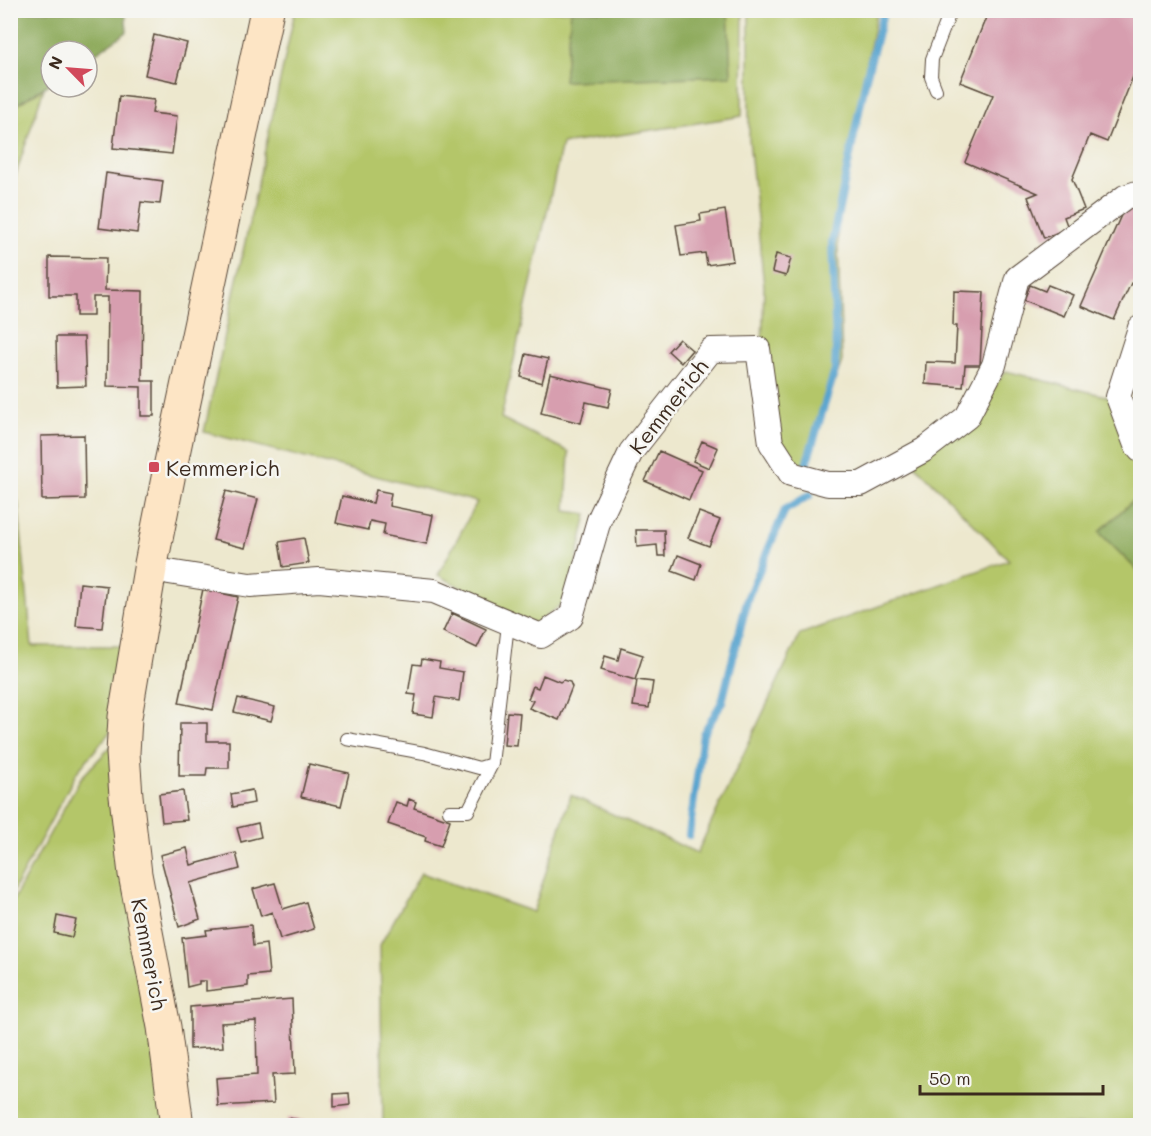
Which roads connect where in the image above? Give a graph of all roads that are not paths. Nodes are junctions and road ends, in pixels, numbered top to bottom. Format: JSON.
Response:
{"nodes":[{"id":1,"x":267,"y":10,"type":"edge"},
{"id":2,"x":951,"y":10,"type":"edge"},
{"id":3,"x":936,"y":90,"type":"dead end"},
{"id":4,"x":1140,"y":192,"type":"edge"},
{"id":5,"x":1140,"y":327,"type":"edge"},
{"id":6,"x":1140,"y":450,"type":"edge"},
{"id":7,"x":150,"y":568,"type":"junction"},
{"id":8,"x":508,"y":624,"type":"junction"},
{"id":9,"x":347,"y":739,"type":"dead end"},
{"id":10,"x":492,"y":764,"type":"junction"},
{"id":11,"x":449,"y":812,"type":"dead end"},
{"id":12,"x":177,"y":1125,"type":"edge"}],
"edges":[{"from":1,"to":7,"type":"street","name":"Kemmerich"},
{"from":2,"to":3,"type":"lane"},
{"from":4,"to":8,"type":"street","name":"Kemmerich"},
{"from":5,"to":6,"type":"street"},
{"from":7,"to":8,"type":"street","name":"Kemmerich"},
{"from":7,"to":12,"type":"street","name":"Kemmerich"},
{"from":8,"to":10,"type":"lane"},
{"from":9,"to":10,"type":"lane"},
{"from":10,"to":11,"type":"lane"}]}
